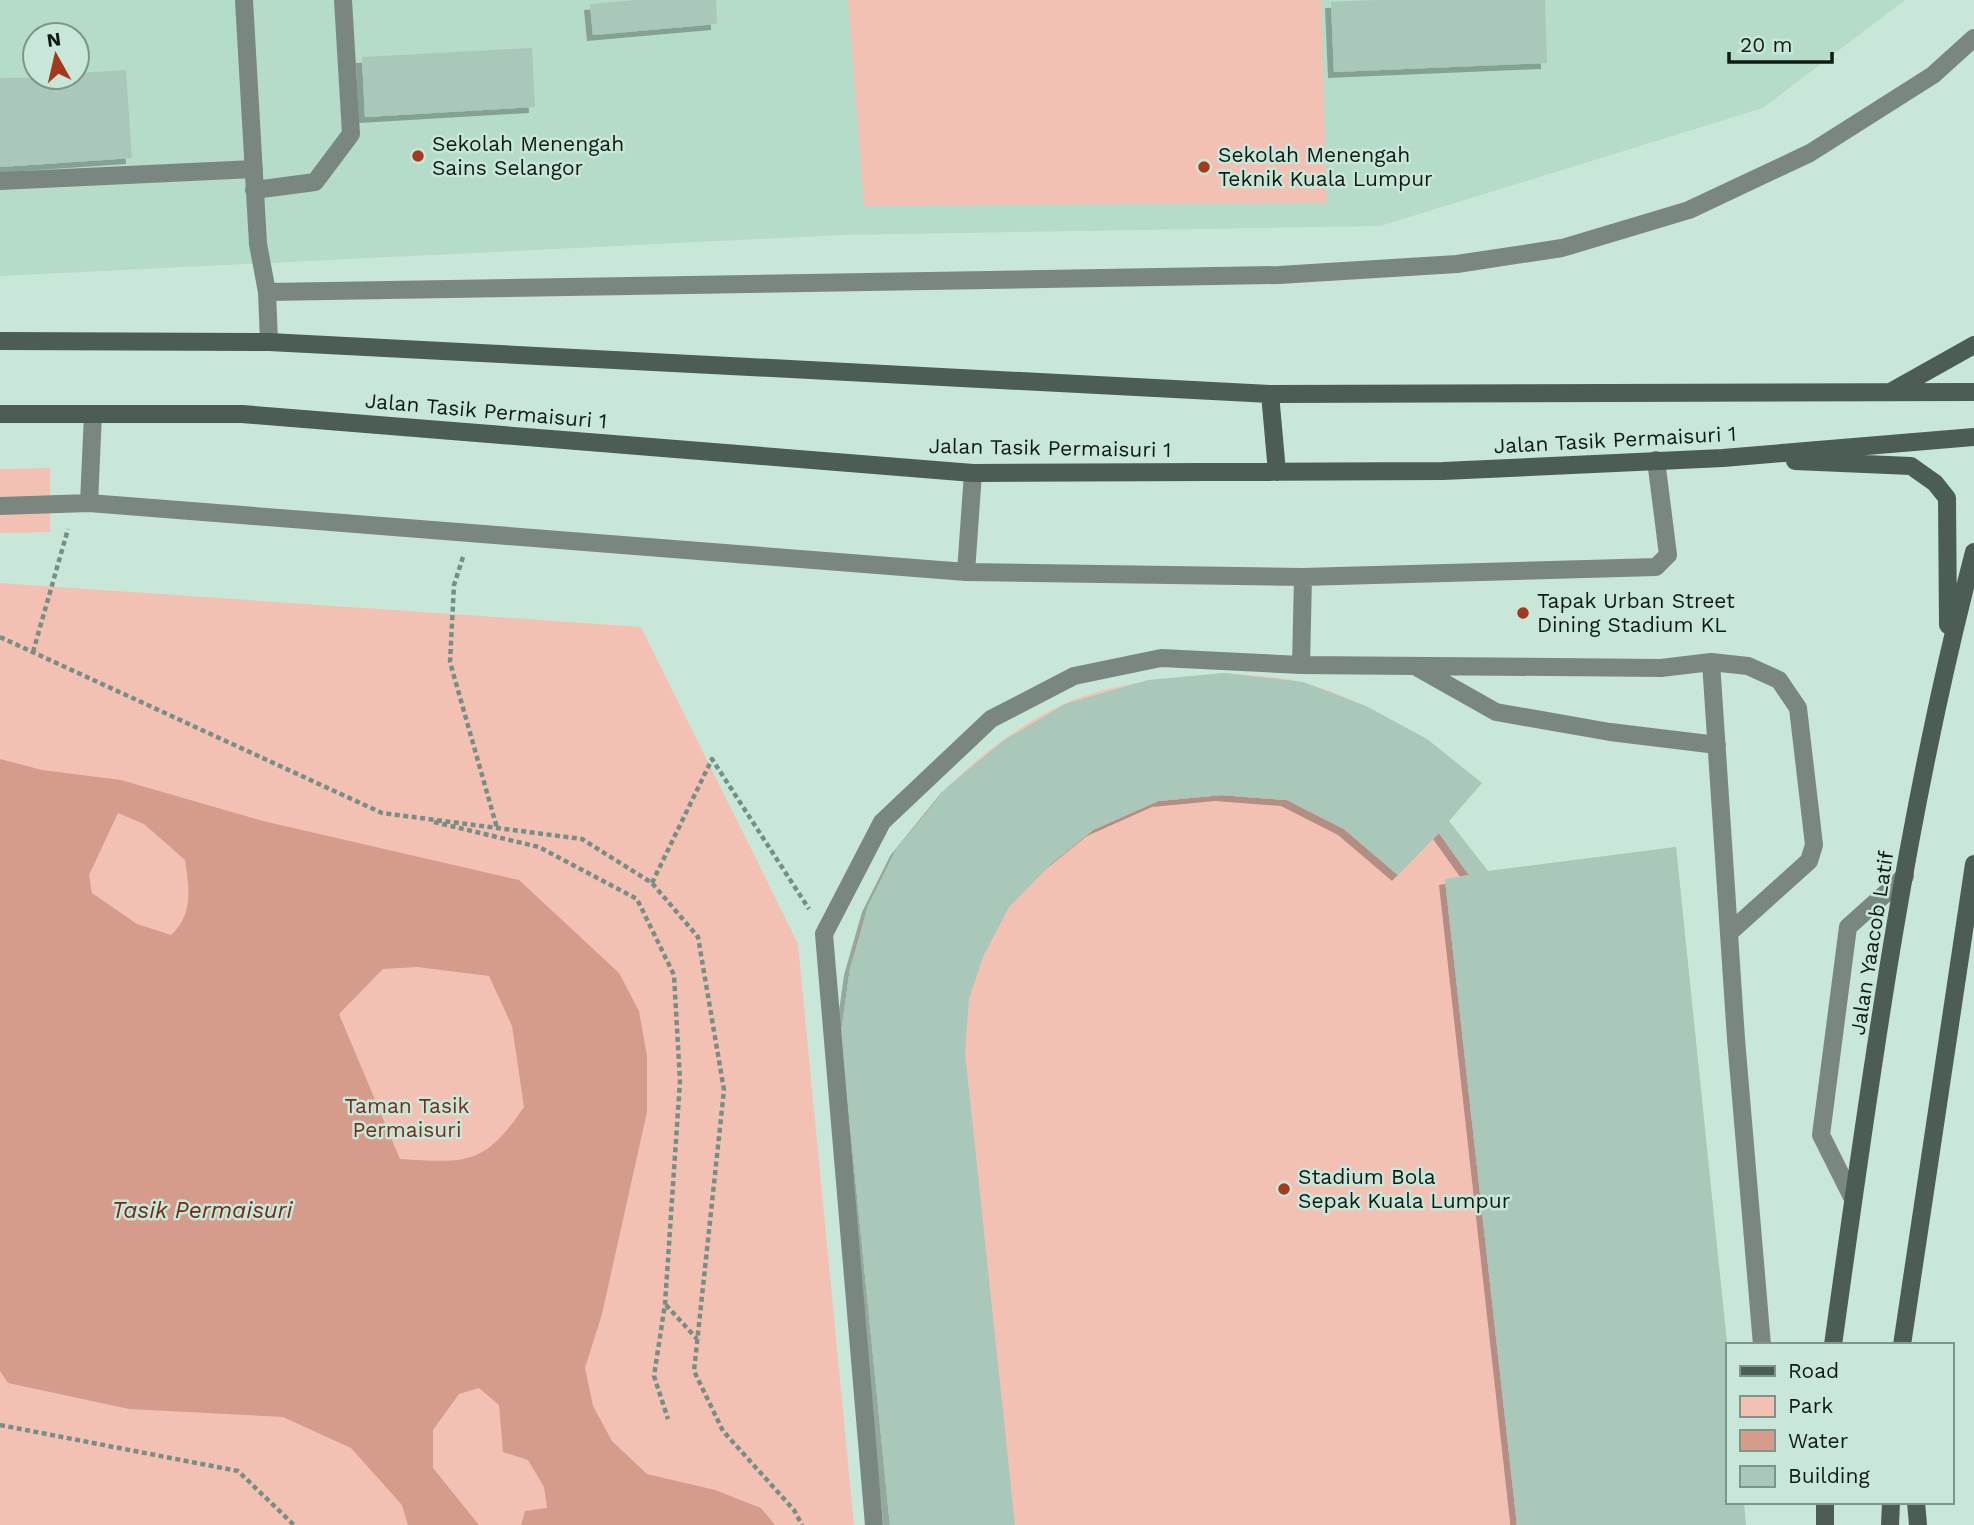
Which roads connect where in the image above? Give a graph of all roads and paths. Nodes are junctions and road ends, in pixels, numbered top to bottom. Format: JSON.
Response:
{"nodes":[{"id":1,"x":244,"y":0,"type":"edge"},
{"id":2,"x":342,"y":0,"type":"edge"},
{"id":3,"x":1974,"y":38,"type":"edge"},
{"id":4,"x":254,"y":169,"type":"junction"},
{"id":5,"x":0,"y":181,"type":"edge"},
{"id":6,"x":254,"y":190,"type":"junction"},
{"id":7,"x":267,"y":292,"type":"junction"},
{"id":8,"x":0,"y":341,"type":"edge"},
{"id":9,"x":269,"y":342,"type":"junction"},
{"id":10,"x":1974,"y":345,"type":"edge"},
{"id":11,"x":1892,"y":391,"type":"junction"},
{"id":12,"x":1974,"y":392,"type":"edge"},
{"id":13,"x":1270,"y":394,"type":"junction"},
{"id":14,"x":0,"y":414,"type":"edge"},
{"id":15,"x":93,"y":414,"type":"junction"},
{"id":16,"x":1974,"y":437,"type":"edge"},
{"id":17,"x":1723,"y":458,"type":"junction"},
{"id":18,"x":1656,"y":460,"type":"junction"},
{"id":19,"x":1277,"y":472,"type":"junction"},
{"id":20,"x":973,"y":473,"type":"junction"},
{"id":21,"x":89,"y":503,"type":"junction"},
{"id":22,"x":0,"y":506,"type":"edge"},
{"id":23,"x":471,"y":533,"type":"junction"},
{"id":24,"x":1974,"y":552,"type":"edge"},
{"id":25,"x":61,"y":558,"type":"dead end"},
{"id":26,"x":966,"y":572,"type":"junction"},
{"id":27,"x":1303,"y":577,"type":"junction"},
{"id":28,"x":0,"y":637,"type":"edge"},
{"id":29,"x":33,"y":652,"type":"junction"},
{"id":30,"x":1948,"y":653,"type":"junction"},
{"id":31,"x":1712,"y":662,"type":"junction"},
{"id":32,"x":1301,"y":666,"type":"junction"},
{"id":33,"x":1415,"y":666,"type":"junction"},
{"id":34,"x":1717,"y":745,"type":"junction"},
{"id":35,"x":411,"y":817,"type":"junction"},
{"id":36,"x":497,"y":828,"type":"junction"},
{"id":37,"x":1974,"y":864,"type":"edge"},
{"id":38,"x":1905,"y":876,"type":"junction"},
{"id":39,"x":652,"y":883,"type":"junction"},
{"id":40,"x":1730,"y":932,"type":"junction"},
{"id":41,"x":824,"y":934,"type":"junction"},
{"id":42,"x":1853,"y":1199,"type":"junction"},
{"id":43,"x":666,"y":1304,"type":"junction"},
{"id":44,"x":697,"y":1339,"type":"junction"},
{"id":45,"x":1902,"y":1340,"type":"edge"},
{"id":46,"x":1762,"y":1343,"type":"edge"},
{"id":47,"x":1833,"y":1343,"type":"edge"},
{"id":48,"x":668,"y":1419,"type":"dead end"},
{"id":49,"x":0,"y":1425,"type":"edge"},
{"id":50,"x":1825,"y":1504,"type":"edge"},
{"id":51,"x":1891,"y":1504,"type":"edge"},
{"id":52,"x":1916,"y":1504,"type":"edge"},
{"id":53,"x":294,"y":1525,"type":"edge"},
{"id":54,"x":802,"y":1525,"type":"edge"},
{"id":55,"x":874,"y":1525,"type":"edge"},
{"id":56,"x":1825,"y":1525,"type":"edge"},
{"id":57,"x":1890,"y":1525,"type":"edge"},
{"id":58,"x":1918,"y":1525,"type":"edge"}],
"edges":[{"from":1,"to":4,"type":"street"},
{"from":2,"to":6,"type":"street"},
{"from":3,"to":7,"type":"street"},
{"from":4,"to":5,"type":"street"},
{"from":4,"to":6,"type":"street"},
{"from":6,"to":7,"type":"street"},
{"from":7,"to":9,"type":"street"},
{"from":8,"to":9,"type":"main road","name":"Jalan Tasik Permaisuri 1"},
{"from":9,"to":13,"type":"main road","name":"Jalan Tasik Permaisuri 1"},
{"from":10,"to":11,"type":"main road"},
{"from":11,"to":12,"type":"main road","name":"Jalan Tasik Permaisuri 1"},
{"from":11,"to":13,"type":"main road","name":"Jalan Tasik Permaisuri 1"},
{"from":13,"to":19,"type":"main road"},
{"from":14,"to":15,"type":"main road","name":"Jalan Tasik Permaisuri 1"},
{"from":15,"to":20,"type":"main road","name":"Jalan Tasik Permaisuri 1"},
{"from":15,"to":21,"type":"street"},
{"from":16,"to":17,"type":"main road","name":"Jalan Tasik Permaisuri 1"},
{"from":17,"to":18,"type":"main road","name":"Jalan Tasik Permaisuri 1"},
{"from":17,"to":30,"type":"main road"},
{"from":18,"to":19,"type":"main road","name":"Jalan Tasik Permaisuri 1"},
{"from":18,"to":27,"type":"street"},
{"from":19,"to":20,"type":"main road","name":"Jalan Tasik Permaisuri 1"},
{"from":20,"to":26,"type":"street"},
{"from":21,"to":22,"type":"street"},
{"from":21,"to":23,"type":"street"},
{"from":23,"to":26,"type":"street"},
{"from":23,"to":36,"type":"path"},
{"from":24,"to":30,"type":"main road","name":"Jalan Yaacob Latif"},
{"from":25,"to":29,"type":"path"},
{"from":26,"to":27,"type":"street"},
{"from":27,"to":32,"type":"street"},
{"from":28,"to":29,"type":"path"},
{"from":29,"to":35,"type":"path"},
{"from":30,"to":38,"type":"main road","name":"Jalan Yaacob Latif"},
{"from":31,"to":33,"type":"street"},
{"from":31,"to":34,"type":"street"},
{"from":31,"to":40,"type":"street"},
{"from":32,"to":33,"type":"street"},
{"from":32,"to":41,"type":"street"},
{"from":33,"to":34,"type":"street"},
{"from":34,"to":40,"type":"street"},
{"from":35,"to":36,"type":"path"},
{"from":35,"to":43,"type":"path"},
{"from":36,"to":39,"type":"path"},
{"from":37,"to":45,"type":"main road"},
{"from":38,"to":42,"type":"main road","name":"Jalan Yaacob Latif"},
{"from":38,"to":42,"type":"street"},
{"from":39,"to":41,"type":"path"},
{"from":39,"to":44,"type":"path"},
{"from":40,"to":46,"type":"street"},
{"from":41,"to":55,"type":"street"},
{"from":42,"to":47,"type":"main road","name":"Jalan Yaacob Latif"},
{"from":43,"to":44,"type":"path"},
{"from":43,"to":48,"type":"path"},
{"from":44,"to":54,"type":"path"},
{"from":49,"to":53,"type":"path"},
{"from":50,"to":56,"type":"main road"},
{"from":51,"to":57,"type":"main road"},
{"from":52,"to":58,"type":"main road"}]}
